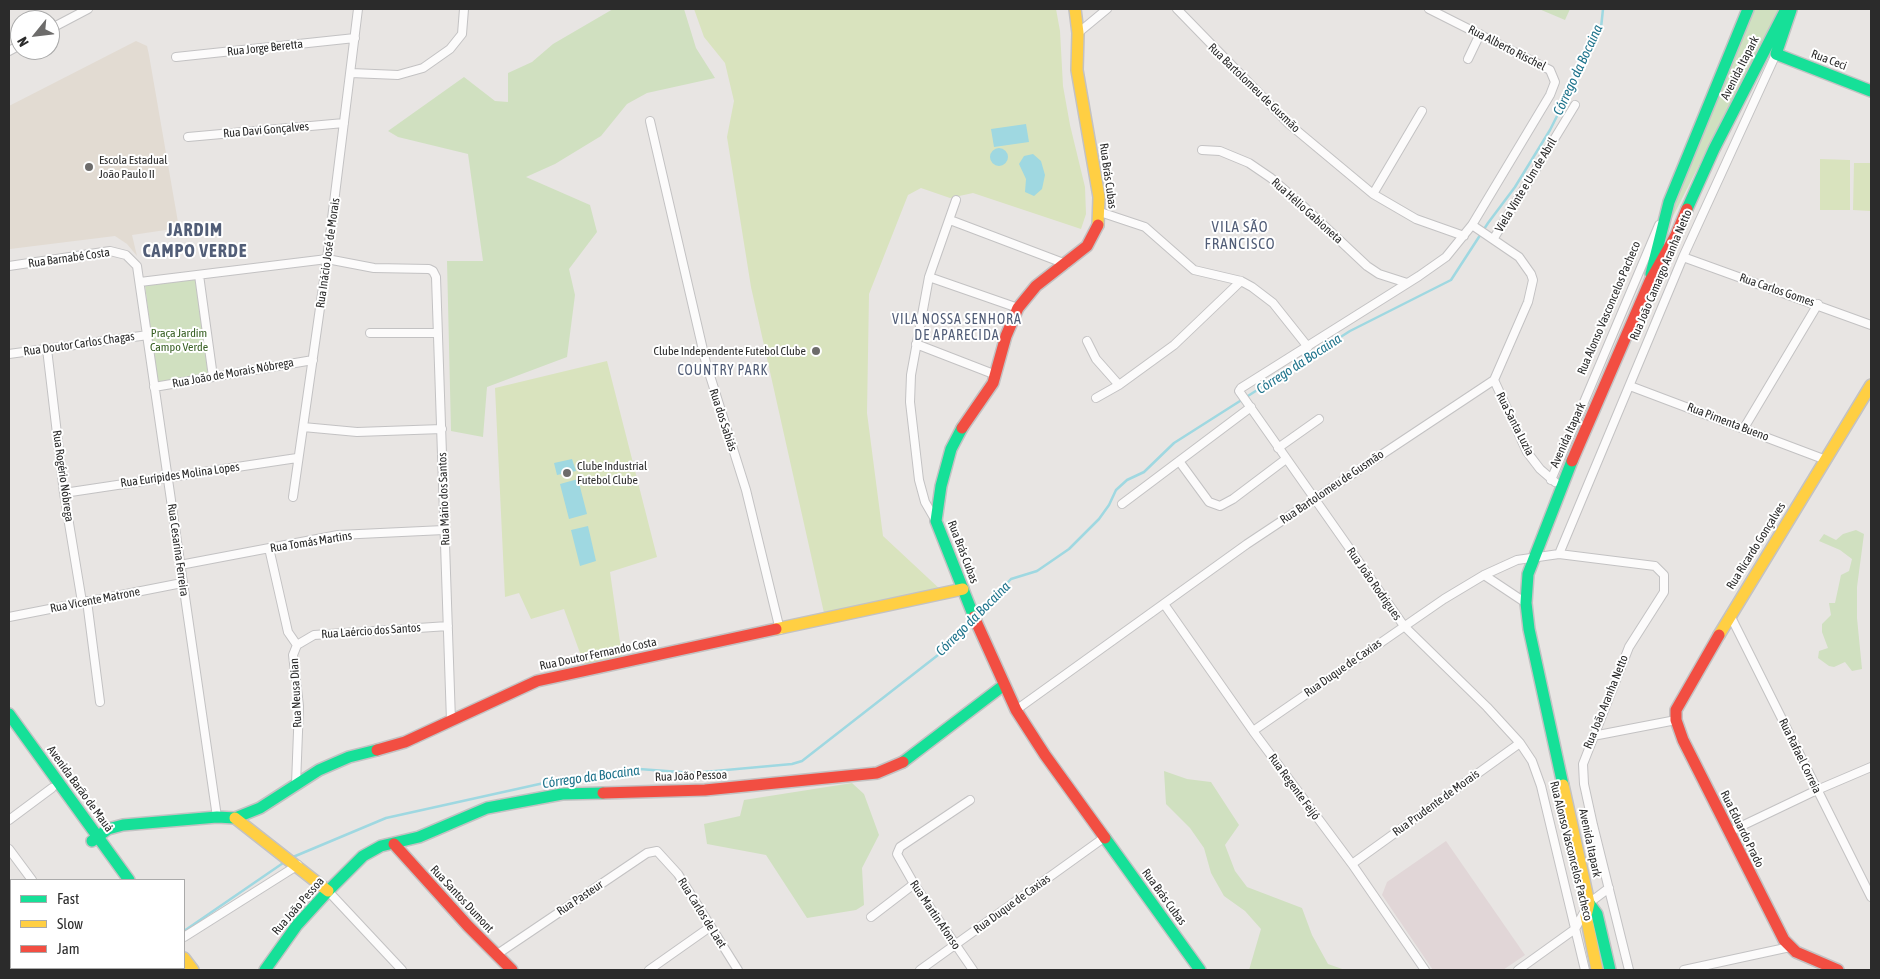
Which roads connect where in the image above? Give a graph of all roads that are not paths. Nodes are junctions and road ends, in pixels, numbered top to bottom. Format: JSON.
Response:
{"nodes":[{"id":1,"x":88,"y":9,"type":"edge"},
{"id":2,"x":358,"y":9,"type":"edge"},
{"id":3,"x":464,"y":9,"type":"edge"},
{"id":4,"x":1075,"y":9,"type":"edge"},
{"id":5,"x":1107,"y":9,"type":"edge"},
{"id":6,"x":1177,"y":9,"type":"edge"},
{"id":7,"x":1429,"y":9,"type":"edge"},
{"id":8,"x":1748,"y":9,"type":"edge"},
{"id":9,"x":1786,"y":9,"type":"edge"},
{"id":10,"x":1791,"y":9,"type":"edge"},
{"id":11,"x":60,"y":24,"type":"edge"},
{"id":12,"x":1078,"y":33,"type":"junction"},
{"id":13,"x":1480,"y":34,"type":"junction"},
{"id":14,"x":355,"y":38,"type":"junction"},
{"id":15,"x":1776,"y":54,"type":"junction"},
{"id":16,"x":176,"y":58,"type":"dead end"},
{"id":17,"x":1468,"y":59,"type":"dead end"},
{"id":18,"x":351,"y":73,"type":"junction"},
{"id":19,"x":1871,"y":91,"type":"edge"},
{"id":20,"x":1575,"y":105,"type":"dead end"},
{"id":21,"x":1422,"y":111,"type":"dead end"},
{"id":22,"x":650,"y":121,"type":"dead end"},
{"id":23,"x":344,"y":122,"type":"junction"},
{"id":24,"x":188,"y":137,"type":"dead end"},
{"id":25,"x":1202,"y":150,"type":"dead end"},
{"id":26,"x":1373,"y":194,"type":"junction"},
{"id":27,"x":956,"y":200,"type":"dead end"},
{"id":28,"x":1669,"y":202,"type":"junction"},
{"id":29,"x":1100,"y":212,"type":"junction"},
{"id":30,"x":950,"y":220,"type":"junction"},
{"id":31,"x":1472,"y":225,"type":"junction"},
{"id":32,"x":1464,"y":236,"type":"junction"},
{"id":33,"x":1491,"y":237,"type":"junction"},
{"id":34,"x":1683,"y":257,"type":"junction"},
{"id":35,"x":327,"y":259,"type":"junction"},
{"id":36,"x":1066,"y":264,"type":"junction"},
{"id":37,"x":9,"y":266,"type":"edge"},
{"id":38,"x":199,"y":275,"type":"junction"},
{"id":39,"x":929,"y":277,"type":"junction"},
{"id":40,"x":1241,"y":280,"type":"junction"},
{"id":41,"x":1650,"y":281,"type":"junction"},
{"id":42,"x":140,"y":282,"type":"junction"},
{"id":43,"x":1407,"y":283,"type":"junction"},
{"id":44,"x":1818,"y":304,"type":"junction"},
{"id":45,"x":1018,"y":308,"type":"junction"},
{"id":46,"x":1871,"y":325,"type":"edge"},
{"id":47,"x":370,"y":333,"type":"dead end"},
{"id":48,"x":438,"y":333,"type":"junction"},
{"id":49,"x":148,"y":335,"type":"junction"},
{"id":50,"x":1087,"y":341,"type":"dead end"},
{"id":51,"x":916,"y":344,"type":"junction"},
{"id":52,"x":1308,"y":347,"type":"junction"},
{"id":53,"x":47,"y":349,"type":"junction"},
{"id":54,"x":9,"y":354,"type":"edge"},
{"id":55,"x":313,"y":360,"type":"junction"},
{"id":56,"x":996,"y":374,"type":"junction"},
{"id":57,"x":213,"y":377,"type":"junction"},
{"id":58,"x":1494,"y":380,"type":"junction"},
{"id":59,"x":1119,"y":385,"type":"junction"},
{"id":60,"x":1630,"y":386,"type":"junction"},
{"id":61,"x":154,"y":387,"type":"junction"},
{"id":62,"x":1870,"y":388,"type":"edge"},
{"id":63,"x":1096,"y":398,"type":"dead end"},
{"id":64,"x":1249,"y":405,"type":"junction"},
{"id":65,"x":1319,"y":419,"type":"dead end"},
{"id":66,"x":303,"y":427,"type":"junction"},
{"id":67,"x":442,"y":428,"type":"junction"},
{"id":68,"x":1744,"y":428,"type":"junction"},
{"id":69,"x":1278,"y":448,"type":"junction"},
{"id":70,"x":296,"y":458,"type":"junction"},
{"id":71,"x":1286,"y":459,"type":"junction"},
{"id":72,"x":1826,"y":460,"type":"junction"},
{"id":73,"x":1179,"y":461,"type":"junction"},
{"id":74,"x":167,"y":476,"type":"junction"},
{"id":75,"x":1556,"y":483,"type":"junction"},
{"id":76,"x":64,"y":493,"type":"junction"},
{"id":77,"x":292,"y":497,"type":"dead end"},
{"id":78,"x":1315,"y":499,"type":"junction"},
{"id":79,"x":1122,"y":504,"type":"dead end"},
{"id":80,"x":936,"y":521,"type":"junction"},
{"id":81,"x":444,"y":530,"type":"junction"},
{"id":82,"x":268,"y":548,"type":"junction"},
{"id":83,"x":1559,"y":554,"type":"junction"},
{"id":84,"x":1534,"y":556,"type":"junction"},
{"id":85,"x":180,"y":565,"type":"junction"},
{"id":86,"x":1484,"y":575,"type":"junction"},
{"id":87,"x":182,"y":583,"type":"junction"},
{"id":88,"x":965,"y":592,"type":"junction"},
{"id":89,"x":84,"y":602,"type":"junction"},
{"id":90,"x":1526,"y":603,"type":"junction"},
{"id":91,"x":1164,"y":604,"type":"junction"},
{"id":92,"x":1730,"y":615,"type":"junction"},
{"id":93,"x":9,"y":617,"type":"edge"},
{"id":94,"x":448,"y":626,"type":"junction"},
{"id":95,"x":1404,"y":626,"type":"junction"},
{"id":96,"x":780,"y":630,"type":"junction"},
{"id":97,"x":297,"y":644,"type":"junction"},
{"id":98,"x":1004,"y":686,"type":"junction"},
{"id":99,"x":100,"y":702,"type":"dead end"},
{"id":100,"x":1016,"y":710,"type":"junction"},
{"id":101,"x":9,"y":714,"type":"edge"},
{"id":102,"x":1676,"y":720,"type":"junction"},
{"id":103,"x":451,"y":721,"type":"junction"},
{"id":104,"x":9,"y":728,"type":"edge"},
{"id":105,"x":1253,"y":731,"type":"junction"},
{"id":106,"x":1593,"y":736,"type":"junction"},
{"id":107,"x":1520,"y":742,"type":"junction"},
{"id":108,"x":1871,"y":767,"type":"edge"},
{"id":109,"x":296,"y":784,"type":"junction"},
{"id":110,"x":52,"y":788,"type":"junction"},
{"id":111,"x":1817,"y":790,"type":"junction"},
{"id":112,"x":970,"y":800,"type":"dead end"},
{"id":113,"x":260,"y":808,"type":"junction"},
{"id":114,"x":217,"y":817,"type":"junction"},
{"id":115,"x":235,"y":818,"type":"junction"},
{"id":116,"x":9,"y":820,"type":"edge"},
{"id":117,"x":253,"y":831,"type":"junction"},
{"id":118,"x":1729,"y":832,"type":"junction"},
{"id":119,"x":1105,"y":837,"type":"junction"},
{"id":120,"x":95,"y":838,"type":"junction"},
{"id":121,"x":394,"y":844,"type":"junction"},
{"id":122,"x":9,"y":849,"type":"edge"},
{"id":123,"x":664,"y":857,"type":"joint"},
{"id":124,"x":296,"y":864,"type":"junction"},
{"id":125,"x":1352,"y":864,"type":"junction"},
{"id":126,"x":31,"y":879,"type":"edge"},
{"id":127,"x":119,"y":879,"type":"edge"},
{"id":128,"x":128,"y":879,"type":"edge"},
{"id":129,"x":914,"y":884,"type":"junction"},
{"id":130,"x":1609,"y":888,"type":"junction"},
{"id":131,"x":328,"y":891,"type":"junction"},
{"id":132,"x":1871,"y":897,"type":"edge"},
{"id":133,"x":1589,"y":903,"type":"junction"},
{"id":134,"x":871,"y":917,"type":"dead end"},
{"id":135,"x":710,"y":927,"type":"junction"},
{"id":136,"x":1575,"y":928,"type":"junction"},
{"id":137,"x":185,"y":936,"type":"edge"},
{"id":138,"x":956,"y":946,"type":"junction"},
{"id":139,"x":1790,"y":947,"type":"junction"},
{"id":140,"x":496,"y":955,"type":"junction"},
{"id":141,"x":185,"y":959,"type":"edge"},
{"id":142,"x":1710,"y":968,"type":"edge"},
{"id":143,"x":193,"y":970,"type":"edge"},
{"id":144,"x":264,"y":970,"type":"edge"},
{"id":145,"x":402,"y":970,"type":"edge"},
{"id":146,"x":512,"y":970,"type":"edge"},
{"id":147,"x":649,"y":970,"type":"edge"},
{"id":148,"x":738,"y":970,"type":"edge"},
{"id":149,"x":920,"y":970,"type":"edge"},
{"id":150,"x":973,"y":970,"type":"edge"},
{"id":151,"x":1200,"y":970,"type":"edge"},
{"id":152,"x":1425,"y":970,"type":"edge"},
{"id":153,"x":1518,"y":970,"type":"edge"},
{"id":154,"x":1585,"y":970,"type":"edge"},
{"id":155,"x":1597,"y":970,"type":"edge"},
{"id":156,"x":1610,"y":970,"type":"edge"},
{"id":157,"x":1629,"y":970,"type":"edge"},
{"id":158,"x":1684,"y":970,"type":"edge"},
{"id":159,"x":1838,"y":970,"type":"edge"}],
"edges":[{"from":1,"to":11,"type":"street"},
{"from":2,"to":14,"type":"street","name":"Rua Inácio José de Morais"},
{"from":3,"to":18,"type":"street"},
{"from":4,"to":12,"type":"street","name":"Rua Brás Cubas"},
{"from":5,"to":12,"type":"street"},
{"from":6,"to":26,"type":"street","name":"Rua Bartolomeu de Gusmão"},
{"from":7,"to":13,"type":"street","name":"Rua Alberto Rischel"},
{"from":8,"to":28,"type":"street","name":"Rua Alonso Vasconcelos Pacheco"},
{"from":9,"to":41,"type":"street","name":"Avenida Itapark"},
{"from":10,"to":15,"type":"street","name":"Rua João Camargo Aranha Netto"},
{"from":12,"to":29,"type":"street","name":"Rua Brás Cubas"},
{"from":13,"to":17,"type":"street"},
{"from":13,"to":31,"type":"street","name":"Rua Alberto Rischel"},
{"from":14,"to":16,"type":"street","name":"Rua Jorge Beretta"},
{"from":14,"to":18,"type":"street","name":"Rua Inácio José de Morais"},
{"from":15,"to":19,"type":"street","name":"Rua Ceci"},
{"from":15,"to":34,"type":"street","name":"Rua João Camargo Aranha Netto"},
{"from":18,"to":23,"type":"street","name":"Rua Inácio José de Morais"},
{"from":20,"to":33,"type":"street","name":"Viela Vinte e Um de Abril"},
{"from":21,"to":26,"type":"street"},
{"from":22,"to":96,"type":"street","name":"Rua dos Sabiás"},
{"from":23,"to":24,"type":"street","name":"Rua Davi Gonçalves"},
{"from":23,"to":35,"type":"street","name":"Rua Inácio José de Morais"},
{"from":25,"to":43,"type":"street","name":"Rua Hélio Gabioneta"},
{"from":26,"to":32,"type":"street","name":"Rua Bartolomeu de Gusmão"},
{"from":27,"to":30,"type":"street"},
{"from":28,"to":41,"type":"street","name":"Rua Alonso Vasconcelos Pacheco"},
{"from":28,"to":75,"type":"street","name":"Rua Alonso Vasconcelos Pacheco"},
{"from":29,"to":36,"type":"street","name":"Rua Brás Cubas"},
{"from":29,"to":40,"type":"street"},
{"from":30,"to":36,"type":"street"},
{"from":30,"to":39,"type":"street"},
{"from":31,"to":32,"type":"street"},
{"from":31,"to":33,"type":"street"},
{"from":32,"to":43,"type":"street"},
{"from":33,"to":58,"type":"street"},
{"from":34,"to":44,"type":"street","name":"Rua Carlos Gomes"},
{"from":34,"to":60,"type":"street","name":"Rua João Camargo Aranha Netto"},
{"from":35,"to":38,"type":"street"},
{"from":35,"to":48,"type":"street","name":"Rua Mário dos Santos"},
{"from":35,"to":55,"type":"street","name":"Rua Inácio José de Morais"},
{"from":36,"to":45,"type":"street","name":"Rua Brás Cubas"},
{"from":37,"to":42,"type":"street","name":"Rua Barnabé Costa"},
{"from":38,"to":42,"type":"street"},
{"from":38,"to":57,"type":"street"},
{"from":39,"to":45,"type":"street"},
{"from":39,"to":51,"type":"street"},
{"from":40,"to":52,"type":"street"},
{"from":40,"to":59,"type":"street"},
{"from":41,"to":75,"type":"street","name":"Avenida Itapark"},
{"from":42,"to":49,"type":"street","name":"Rua Cesarina Ferreira"},
{"from":43,"to":52,"type":"street"},
{"from":44,"to":46,"type":"street","name":"Rua Carlos Gomes"},
{"from":44,"to":68,"type":"street"},
{"from":45,"to":56,"type":"street","name":"Rua Brás Cubas"},
{"from":47,"to":48,"type":"street"},
{"from":48,"to":67,"type":"street","name":"Rua Mário dos Santos"},
{"from":49,"to":53,"type":"street","name":"Rua Doutor Carlos Chagas"},
{"from":49,"to":61,"type":"street","name":"Rua Cesarina Ferreira"},
{"from":50,"to":59,"type":"street"},
{"from":51,"to":56,"type":"street"},
{"from":51,"to":80,"type":"street"},
{"from":52,"to":64,"type":"street","name":"Rua João Rodrigues"},
{"from":53,"to":54,"type":"street","name":"Rua Doutor Carlos Chagas"},
{"from":53,"to":76,"type":"street","name":"Rua Rogério Nóbrega"},
{"from":55,"to":57,"type":"street","name":"Rua João de Morais Nóbrega"},
{"from":55,"to":66,"type":"street","name":"Rua Inácio José de Morais"},
{"from":56,"to":80,"type":"street","name":"Rua Brás Cubas"},
{"from":57,"to":61,"type":"street","name":"Rua João de Morais Nóbrega"},
{"from":58,"to":75,"type":"street","name":"Rua Santa Luzia"},
{"from":58,"to":78,"type":"street","name":"Rua Bartolomeu de Gusmão"},
{"from":59,"to":63,"type":"street"},
{"from":60,"to":68,"type":"street","name":"Rua Pimenta Bueno"},
{"from":60,"to":83,"type":"street","name":"Rua João Camargo Aranha Netto"},
{"from":61,"to":74,"type":"street","name":"Rua Cesarina Ferreira"},
{"from":62,"to":72,"type":"street","name":"Rua Ricardo Gonçalves"},
{"from":64,"to":69,"type":"street","name":"Rua João Rodrigues"},
{"from":64,"to":73,"type":"street"},
{"from":65,"to":69,"type":"street"},
{"from":66,"to":67,"type":"street"},
{"from":66,"to":70,"type":"street","name":"Rua Inácio José de Morais"},
{"from":67,"to":81,"type":"street","name":"Rua Mário dos Santos"},
{"from":68,"to":72,"type":"street","name":"Rua Pimenta Bueno"},
{"from":69,"to":71,"type":"street","name":"Rua João Rodrigues"},
{"from":70,"to":74,"type":"street","name":"Rua Eurípides Molina Lopes"},
{"from":70,"to":77,"type":"street","name":"Rua Inácio José de Morais"},
{"from":71,"to":73,"type":"street"},
{"from":71,"to":78,"type":"street","name":"Rua João Rodrigues"},
{"from":72,"to":92,"type":"street","name":"Rua Ricardo Gonçalves"},
{"from":73,"to":79,"type":"street"},
{"from":74,"to":76,"type":"street","name":"Rua Eurípides Molina Lopes"},
{"from":74,"to":85,"type":"street","name":"Rua Cesarina Ferreira"},
{"from":75,"to":84,"type":"street","name":"Avenida Itapark"},
{"from":76,"to":89,"type":"street","name":"Rua Rogério Nóbrega"},
{"from":78,"to":91,"type":"street","name":"Rua Bartolomeu de Gusmão"},
{"from":78,"to":95,"type":"street","name":"Rua João Rodrigues"},
{"from":80,"to":88,"type":"street","name":"Rua Brás Cubas"},
{"from":81,"to":82,"type":"street","name":"Rua Tomás Martins"},
{"from":81,"to":94,"type":"street","name":"Rua Mário dos Santos"},
{"from":82,"to":85,"type":"street","name":"Rua Tomás Martins"},
{"from":82,"to":97,"type":"street","name":"Rua Neusa Dian"},
{"from":83,"to":84,"type":"street","name":"Rua João Aranha Netto"},
{"from":83,"to":106,"type":"street","name":"Rua João Aranha Netto"},
{"from":84,"to":86,"type":"street","name":"Rua Duque de Caxias"},
{"from":84,"to":90,"type":"street","name":"Avenida Itapark"},
{"from":85,"to":87,"type":"street","name":"Rua Cesarina Ferreira"},
{"from":86,"to":90,"type":"street"},
{"from":86,"to":95,"type":"street","name":"Rua Duque de Caxias"},
{"from":87,"to":89,"type":"street","name":"Rua Vicente Matrone"},
{"from":87,"to":114,"type":"street","name":"Rua Cesarina Ferreira"},
{"from":88,"to":96,"type":"street","name":"Rua Doutor Fernando Costa"},
{"from":88,"to":98,"type":"street","name":"Rua Brás Cubas"},
{"from":89,"to":93,"type":"street","name":"Rua Vicente Matrone"},
{"from":89,"to":99,"type":"street","name":"Rua Rogério Nóbrega"},
{"from":90,"to":133,"type":"street","name":"Avenida Itapark"},
{"from":91,"to":100,"type":"street","name":"Rua Bartolomeu de Gusmão"},
{"from":91,"to":105,"type":"street","name":"Rua Regente Feijó"},
{"from":92,"to":102,"type":"street","name":"Rua Ricardo Gonçalves"},
{"from":92,"to":111,"type":"street","name":"Rua Rafael Correia"},
{"from":94,"to":97,"type":"street","name":"Rua Laércio dos Santos"},
{"from":94,"to":103,"type":"street","name":"Rua Mário dos Santos"},
{"from":95,"to":105,"type":"street","name":"Rua Duque de Caxias"},
{"from":95,"to":107,"type":"street","name":"Rua João Rodrigues"},
{"from":96,"to":103,"type":"street","name":"Rua Doutor Fernando Costa"},
{"from":97,"to":109,"type":"street","name":"Rua Neusa Dian"},
{"from":98,"to":100,"type":"street","name":"Rua Brás Cubas"},
{"from":98,"to":121,"type":"street","name":"Rua João Pessoa"},
{"from":100,"to":119,"type":"street","name":"Rua Brás Cubas"},
{"from":101,"to":120,"type":"street","name":"Avenida Barão de Mauá"},
{"from":102,"to":106,"type":"street"},
{"from":102,"to":118,"type":"street","name":"Rua Eduardo Prado"},
{"from":103,"to":109,"type":"street","name":"Rua Doutor Fernando Costa"},
{"from":104,"to":110,"type":"street","name":"Avenida Barão de Mauá"},
{"from":105,"to":125,"type":"street","name":"Rua Regente Feijó"},
{"from":106,"to":130,"type":"street","name":"Rua João Aranha Netto"},
{"from":107,"to":125,"type":"street","name":"Rua Prudente de Morais"},
{"from":107,"to":136,"type":"street","name":"Rua Alonso Vasconcelos Pacheco"},
{"from":108,"to":111,"type":"street"},
{"from":109,"to":113,"type":"street","name":"Rua Doutor Fernando Costa"},
{"from":110,"to":116,"type":"street"},
{"from":110,"to":120,"type":"street","name":"Avenida Barão de Mauá"},
{"from":111,"to":118,"type":"street"},
{"from":111,"to":132,"type":"street","name":"Rua Rafael Correia"},
{"from":112,"to":129,"type":"street","name":"Rua Martin Afonso"},
{"from":113,"to":115,"type":"street","name":"Rua Doutor Fernando Costa"},
{"from":113,"to":117,"type":"street"},
{"from":114,"to":115,"type":"street","name":"Rua Doutor Fernando Costa"},
{"from":114,"to":120,"type":"street","name":"Rua Doutor Fernando Costa"},
{"from":115,"to":117,"type":"street"},
{"from":117,"to":124,"type":"street"},
{"from":118,"to":139,"type":"street","name":"Rua Eduardo Prado"},
{"from":119,"to":138,"type":"street","name":"Rua Duque de Caxias"},
{"from":119,"to":151,"type":"street","name":"Rua Brás Cubas"},
{"from":120,"to":127,"type":"street","name":"Avenida Barão de Mauá"},
{"from":120,"to":128,"type":"street","name":"Avenida Barão de Mauá"},
{"from":121,"to":131,"type":"street","name":"Rua João Pessoa"},
{"from":121,"to":140,"type":"street","name":"Rua Santos Dumont"},
{"from":122,"to":126,"type":"street"},
{"from":123,"to":135,"type":"street","name":"Rua Carlos de Laet"},
{"from":123,"to":140,"type":"street","name":"Rua Pasteur"},
{"from":124,"to":131,"type":"street"},
{"from":124,"to":137,"type":"street"},
{"from":125,"to":152,"type":"street","name":"Rua Regente Feijó"},
{"from":129,"to":134,"type":"street"},
{"from":129,"to":138,"type":"street","name":"Rua Martin Afonso"},
{"from":130,"to":133,"type":"street"},
{"from":130,"to":157,"type":"street","name":"Rua João Aranha Netto"},
{"from":131,"to":144,"type":"street","name":"Rua João Pessoa"},
{"from":131,"to":145,"type":"street"},
{"from":133,"to":136,"type":"street"},
{"from":133,"to":155,"type":"street","name":"Avenida Itapark"},
{"from":133,"to":156,"type":"street","name":"Avenida Itapark"},
{"from":135,"to":147,"type":"street"},
{"from":135,"to":148,"type":"street","name":"Rua Carlos de Laet"},
{"from":136,"to":153,"type":"street"},
{"from":136,"to":154,"type":"street","name":"Rua Alonso Vasconcelos Pacheco"},
{"from":138,"to":149,"type":"street","name":"Rua Duque de Caxias"},
{"from":138,"to":150,"type":"street","name":"Rua Martin Afonso"},
{"from":139,"to":142,"type":"street"},
{"from":139,"to":159,"type":"street"},
{"from":140,"to":146,"type":"street","name":"Rua Santos Dumont"},
{"from":141,"to":143,"type":"street"},
{"from":142,"to":158,"type":"street"}]}
